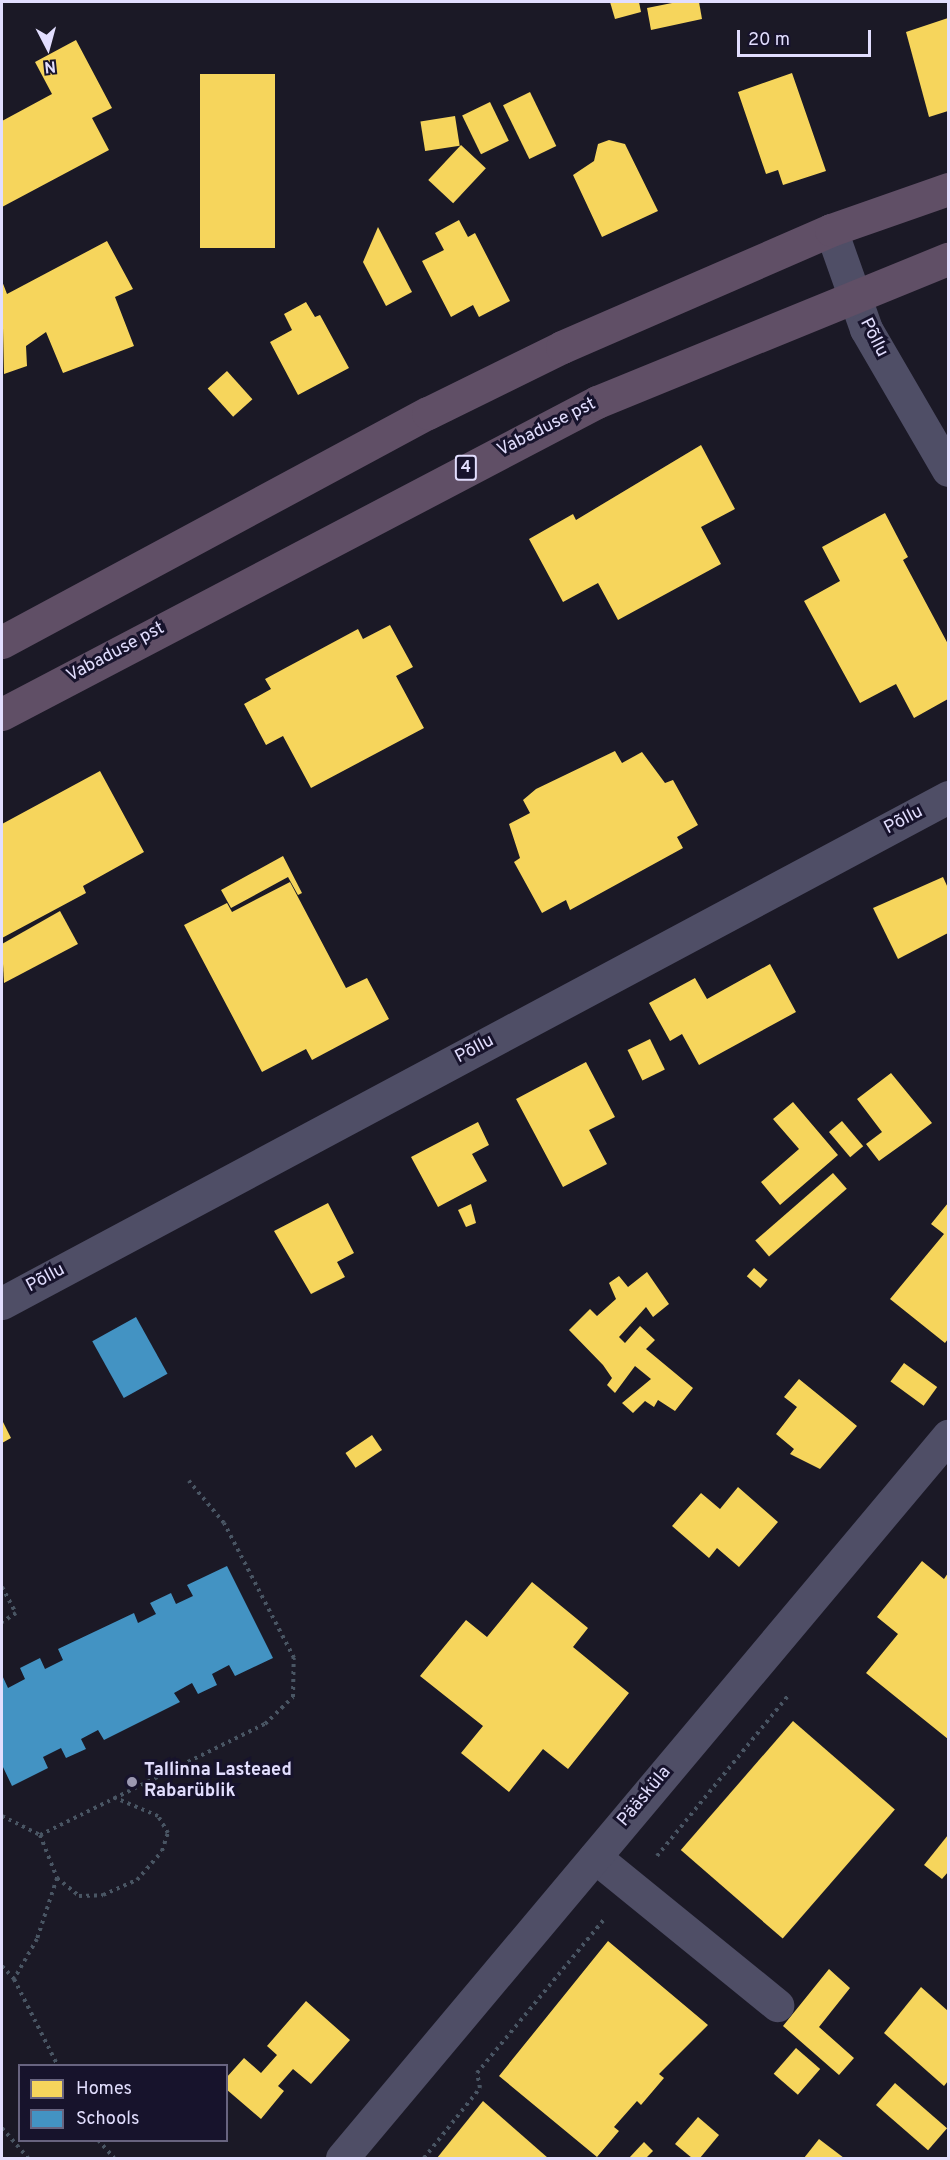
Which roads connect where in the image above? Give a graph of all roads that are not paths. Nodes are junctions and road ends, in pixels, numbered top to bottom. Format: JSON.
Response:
{"nodes":[{"id":1,"x":948,"y":189,"type":"edge"},
{"id":2,"x":831,"y":230,"type":"junction"},
{"id":3,"x":948,"y":259,"type":"edge"},
{"id":4,"x":854,"y":293,"type":"junction"},
{"id":5,"x":948,"y":470,"type":"edge"},
{"id":6,"x":2,"y":642,"type":"edge"},
{"id":7,"x":2,"y":714,"type":"edge"},
{"id":8,"x":948,"y":797,"type":"edge"},
{"id":9,"x":2,"y":1303,"type":"edge"},
{"id":10,"x":948,"y":1436,"type":"edge"},
{"id":11,"x":595,"y":1857,"type":"junction"},
{"id":12,"x":777,"y":2005,"type":"dead end"},
{"id":13,"x":342,"y":2158,"type":"edge"}],
"edges":[{"from":1,"to":2,"type":"highway"},
{"from":2,"to":4,"type":"street","name":"Põllu"},
{"from":2,"to":6,"type":"highway"},
{"from":3,"to":4,"type":"highway","name":"Vabaduse pst","number":"4"},
{"from":4,"to":5,"type":"street","name":"Põllu"},
{"from":4,"to":7,"type":"highway","name":"Vabaduse pst","number":"4"},
{"from":8,"to":9,"type":"street","name":"Põllu"},
{"from":10,"to":11,"type":"street","name":"Pääsküla"},
{"from":11,"to":12,"type":"street"},
{"from":11,"to":13,"type":"street","name":"Pääsküla"}]}
